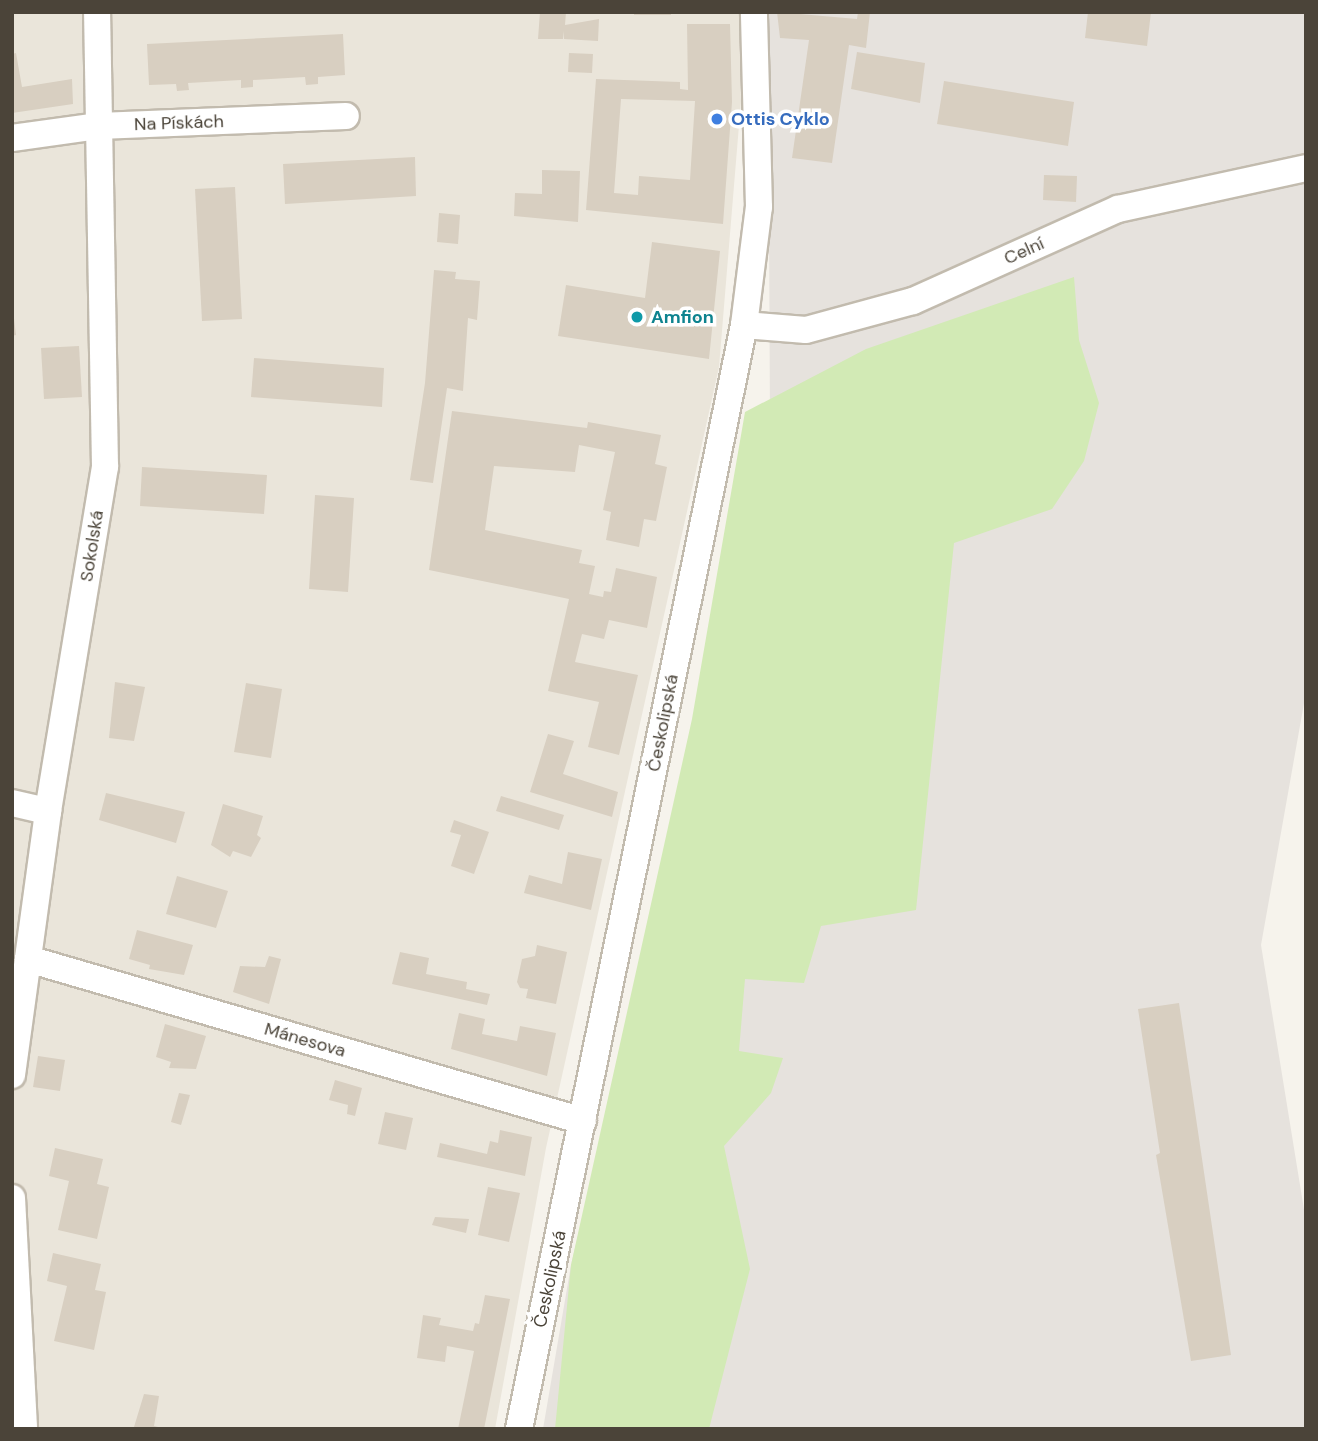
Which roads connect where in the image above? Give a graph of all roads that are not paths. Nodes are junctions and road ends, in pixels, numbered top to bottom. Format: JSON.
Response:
{"nodes":[{"id":1,"x":97,"y":12,"type":"edge"},
{"id":2,"x":754,"y":12,"type":"edge"},
{"id":3,"x":346,"y":116,"type":"dead end"},
{"id":4,"x":99,"y":126,"type":"junction"},
{"id":5,"x":12,"y":138,"type":"edge"},
{"id":6,"x":1306,"y":168,"type":"edge"},
{"id":7,"x":744,"y":325,"type":"junction"},
{"id":8,"x":12,"y":803,"type":"edge"},
{"id":9,"x":48,"y":811,"type":"junction"},
{"id":10,"x":28,"y":959,"type":"junction"},
{"id":11,"x":12,"y":1075,"type":"edge"},
{"id":12,"x":583,"y":1121,"type":"junction"},
{"id":13,"x":12,"y":1198,"type":"edge"},
{"id":14,"x":24,"y":1429,"type":"edge"},
{"id":15,"x":519,"y":1429,"type":"edge"}],
"edges":[{"from":1,"to":4,"type":"street","name":"Sokolská"},
{"from":2,"to":7,"type":"street","name":"Českolipská"},
{"from":3,"to":4,"type":"street","name":"Na Pískách"},
{"from":4,"to":5,"type":"street","name":"Na Pískách"},
{"from":4,"to":9,"type":"street","name":"Sokolská"},
{"from":6,"to":7,"type":"street","name":"Celní"},
{"from":7,"to":12,"type":"street","name":"Českolipská"},
{"from":8,"to":9,"type":"street"},
{"from":9,"to":10,"type":"street","name":"Sokolská"},
{"from":10,"to":11,"type":"street","name":"Sokolská"},
{"from":10,"to":12,"type":"street","name":"Mánesova"},
{"from":12,"to":15,"type":"street","name":"Českolipská"},
{"from":13,"to":14,"type":"street"}]}
